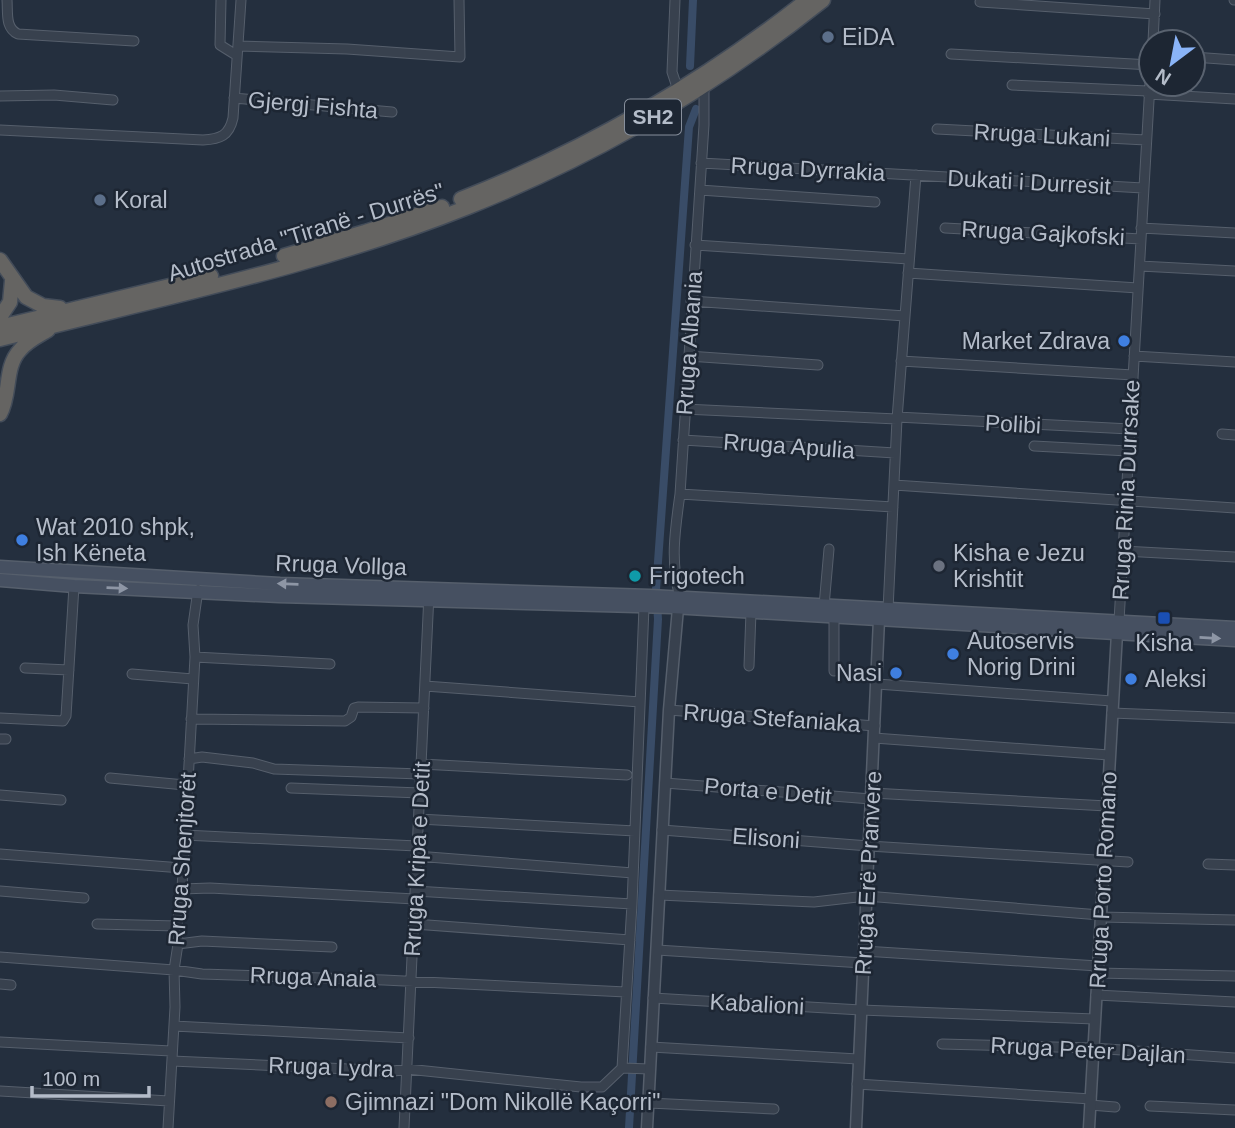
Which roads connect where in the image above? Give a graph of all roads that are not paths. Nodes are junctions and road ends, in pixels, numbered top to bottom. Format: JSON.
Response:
{"nodes":[{"id":1,"x":7,"y":0,"type":"edge"},
{"id":2,"x":221,"y":0,"type":"edge"},
{"id":3,"x":241,"y":0,"type":"edge"},
{"id":4,"x":460,"y":0,"type":"edge"},
{"id":5,"x":675,"y":0,"type":"edge"},
{"id":6,"x":807,"y":0,"type":"edge"},
{"id":7,"x":823,"y":0,"type":"edge"},
{"id":8,"x":1156,"y":0,"type":"edge"},
{"id":9,"x":981,"y":2,"type":"dead end"},
{"id":10,"x":1155,"y":14,"type":"junction"},
{"id":11,"x":1154,"y":28,"type":"edge"},
{"id":12,"x":134,"y":41,"type":"dead end"},
{"id":13,"x":237,"y":50,"type":"junction"},
{"id":14,"x":951,"y":54,"type":"dead end"},
{"id":15,"x":1207,"y":58,"type":"edge"},
{"id":16,"x":1235,"y":60,"type":"edge"},
{"id":17,"x":1137,"y":65,"type":"edge"},
{"id":18,"x":1012,"y":86,"type":"dead end"},
{"id":19,"x":704,"y":87,"type":"junction"},
{"id":20,"x":678,"y":90,"type":"junction"},
{"id":21,"x":1137,"y":92,"type":"edge"},
{"id":22,"x":0,"y":96,"type":"edge"},
{"id":23,"x":1207,"y":97,"type":"edge"},
{"id":24,"x":234,"y":98,"type":"junction"},
{"id":25,"x":1148,"y":98,"type":"edge"},
{"id":26,"x":1235,"y":99,"type":"edge"},
{"id":27,"x":113,"y":100,"type":"dead end"},
{"id":28,"x":392,"y":112,"type":"dead end"},
{"id":29,"x":937,"y":130,"type":"dead end"},
{"id":30,"x":0,"y":131,"type":"edge"},
{"id":31,"x":1146,"y":140,"type":"junction"},
{"id":32,"x":701,"y":163,"type":"junction"},
{"id":33,"x":916,"y":175,"type":"junction"},
{"id":34,"x":1143,"y":188,"type":"junction"},
{"id":35,"x":700,"y":190,"type":"junction"},
{"id":36,"x":875,"y":202,"type":"dead end"},
{"id":37,"x":945,"y":228,"type":"dead end"},
{"id":38,"x":1142,"y":228,"type":"junction"},
{"id":39,"x":1235,"y":233,"type":"edge"},
{"id":40,"x":1141,"y":239,"type":"junction"},
{"id":41,"x":695,"y":245,"type":"junction"},
{"id":42,"x":909,"y":259,"type":"junction"},
{"id":43,"x":0,"y":260,"type":"edge"},
{"id":44,"x":1140,"y":266,"type":"junction"},
{"id":45,"x":1235,"y":271,"type":"edge"},
{"id":46,"x":908,"y":273,"type":"junction"},
{"id":47,"x":12,"y":279,"type":"junction"},
{"id":48,"x":1138,"y":288,"type":"junction"},
{"id":49,"x":691,"y":301,"type":"junction"},
{"id":50,"x":72,"y":309,"type":"junction"},
{"id":51,"x":905,"y":316,"type":"junction"},
{"id":52,"x":0,"y":317,"type":"edge"},
{"id":53,"x":58,"y":324,"type":"junction"},
{"id":54,"x":0,"y":327,"type":"edge"},
{"id":55,"x":0,"y":339,"type":"edge"},
{"id":56,"x":688,"y":356,"type":"junction"},
{"id":57,"x":1134,"y":356,"type":"junction"},
{"id":58,"x":901,"y":361,"type":"junction"},
{"id":59,"x":1235,"y":362,"type":"edge"},
{"id":60,"x":818,"y":365,"type":"dead end"},
{"id":61,"x":0,"y":372,"type":"edge"},
{"id":62,"x":1133,"y":375,"type":"junction"},
{"id":63,"x":6,"y":396,"type":"junction"},
{"id":64,"x":684,"y":409,"type":"junction"},
{"id":65,"x":0,"y":414,"type":"edge"},
{"id":66,"x":897,"y":418,"type":"junction"},
{"id":67,"x":1129,"y":429,"type":"junction"},
{"id":68,"x":1222,"y":434,"type":"dead end"},
{"id":69,"x":1235,"y":435,"type":"edge"},
{"id":70,"x":683,"y":440,"type":"junction"},
{"id":71,"x":1034,"y":446,"type":"dead end"},
{"id":72,"x":1128,"y":451,"type":"junction"},
{"id":73,"x":895,"y":453,"type":"junction"},
{"id":74,"x":894,"y":485,"type":"junction"},
{"id":75,"x":680,"y":494,"type":"junction"},
{"id":76,"x":1125,"y":501,"type":"junction"},
{"id":77,"x":893,"y":507,"type":"junction"},
{"id":78,"x":1235,"y":508,"type":"edge"},
{"id":79,"x":829,"y":549,"type":"dead end"},
{"id":80,"x":1123,"y":551,"type":"junction"},
{"id":81,"x":1235,"y":557,"type":"edge"},
{"id":82,"x":0,"y":567,"type":"edge"},
{"id":83,"x":0,"y":580,"type":"edge"},
{"id":84,"x":74,"y":586,"type":"junction"},
{"id":85,"x":198,"y":590,"type":"junction"},
{"id":86,"x":429,"y":595,"type":"junction"},
{"id":87,"x":676,"y":602,"type":"junction"},
{"id":88,"x":647,"y":603,"type":"junction"},
{"id":89,"x":824,"y":606,"type":"junction"},
{"id":90,"x":751,"y":612,"type":"junction"},
{"id":91,"x":884,"y":615,"type":"junction"},
{"id":92,"x":834,"y":616,"type":"junction"},
{"id":93,"x":1118,"y":627,"type":"junction"},
{"id":94,"x":1235,"y":628,"type":"edge"},
{"id":95,"x":1235,"y":640,"type":"edge"},
{"id":96,"x":195,"y":657,"type":"junction"},
{"id":97,"x":330,"y":664,"type":"dead end"},
{"id":98,"x":749,"y":666,"type":"dead end"},
{"id":99,"x":25,"y":668,"type":"dead end"},
{"id":100,"x":69,"y":670,"type":"junction"},
{"id":101,"x":834,"y":671,"type":"dead end"},
{"id":102,"x":132,"y":674,"type":"dead end"},
{"id":103,"x":193,"y":679,"type":"junction"},
{"id":104,"x":877,"y":684,"type":"junction"},
{"id":105,"x":425,"y":686,"type":"junction"},
{"id":106,"x":1112,"y":701,"type":"junction"},
{"id":107,"x":640,"y":702,"type":"junction"},
{"id":108,"x":424,"y":708,"type":"junction"},
{"id":109,"x":669,"y":710,"type":"junction"},
{"id":110,"x":1112,"y":713,"type":"junction"},
{"id":111,"x":0,"y":718,"type":"edge"},
{"id":112,"x":1235,"y":718,"type":"edge"},
{"id":113,"x":191,"y":719,"type":"junction"},
{"id":114,"x":875,"y":726,"type":"junction"},
{"id":115,"x":874,"y":738,"type":"junction"},
{"id":116,"x":1110,"y":755,"type":"junction"},
{"id":117,"x":189,"y":758,"type":"junction"},
{"id":118,"x":421,"y":764,"type":"junction"},
{"id":119,"x":421,"y":774,"type":"junction"},
{"id":120,"x":627,"y":775,"type":"dead end"},
{"id":121,"x":110,"y":778,"type":"dead end"},
{"id":122,"x":665,"y":783,"type":"junction"},
{"id":123,"x":187,"y":787,"type":"junction"},
{"id":124,"x":291,"y":788,"type":"dead end"},
{"id":125,"x":420,"y":793,"type":"junction"},
{"id":126,"x":0,"y":795,"type":"edge"},
{"id":127,"x":871,"y":796,"type":"junction"},
{"id":128,"x":61,"y":800,"type":"dead end"},
{"id":129,"x":1107,"y":807,"type":"junction"},
{"id":130,"x":419,"y":819,"type":"junction"},
{"id":131,"x":663,"y":830,"type":"junction"},
{"id":132,"x":635,"y":831,"type":"junction"},
{"id":133,"x":184,"y":835,"type":"junction"},
{"id":134,"x":869,"y":846,"type":"junction"},
{"id":135,"x":417,"y":851,"type":"junction"},
{"id":136,"x":0,"y":854,"type":"edge"},
{"id":137,"x":1104,"y":860,"type":"junction"},
{"id":138,"x":1128,"y":862,"type":"dead end"},
{"id":139,"x":1208,"y":864,"type":"dead end"},
{"id":140,"x":1235,"y":865,"type":"edge"},
{"id":141,"x":182,"y":868,"type":"junction"},
{"id":142,"x":634,"y":873,"type":"junction"},
{"id":143,"x":181,"y":889,"type":"junction"},
{"id":144,"x":0,"y":891,"type":"edge"},
{"id":145,"x":415,"y":895,"type":"junction"},
{"id":146,"x":659,"y":895,"type":"junction"},
{"id":147,"x":866,"y":896,"type":"junction"},
{"id":148,"x":83,"y":898,"type":"dead end"},
{"id":149,"x":632,"y":904,"type":"junction"},
{"id":150,"x":1100,"y":916,"type":"junction"},
{"id":151,"x":1235,"y":920,"type":"edge"},
{"id":152,"x":97,"y":924,"type":"dead end"},
{"id":153,"x":414,"y":924,"type":"junction"},
{"id":154,"x":177,"y":926,"type":"junction"},
{"id":155,"x":630,"y":940,"type":"junction"},
{"id":156,"x":178,"y":944,"type":"junction"},
{"id":157,"x":332,"y":947,"type":"dead end"},
{"id":158,"x":657,"y":950,"type":"junction"},
{"id":159,"x":864,"y":951,"type":"junction"},
{"id":160,"x":0,"y":957,"type":"edge"},
{"id":161,"x":863,"y":963,"type":"junction"},
{"id":162,"x":1098,"y":969,"type":"junction"},
{"id":163,"x":174,"y":970,"type":"junction"},
{"id":164,"x":1235,"y":976,"type":"edge"},
{"id":165,"x":411,"y":981,"type":"junction"},
{"id":166,"x":0,"y":984,"type":"edge"},
{"id":167,"x":11,"y":985,"type":"dead end"},
{"id":168,"x":626,"y":992,"type":"junction"},
{"id":169,"x":1096,"y":995,"type":"junction"},
{"id":170,"x":653,"y":998,"type":"junction"},
{"id":171,"x":1235,"y":1002,"type":"edge"},
{"id":172,"x":861,"y":1010,"type":"junction"},
{"id":173,"x":1095,"y":1020,"type":"junction"},
{"id":174,"x":173,"y":1026,"type":"junction"},
{"id":175,"x":409,"y":1038,"type":"junction"},
{"id":176,"x":0,"y":1042,"type":"edge"},
{"id":177,"x":942,"y":1044,"type":"dead end"},
{"id":178,"x":651,"y":1047,"type":"junction"},
{"id":179,"x":1093,"y":1048,"type":"junction"},
{"id":180,"x":172,"y":1056,"type":"junction"},
{"id":181,"x":1235,"y":1058,"type":"edge"},
{"id":182,"x":859,"y":1059,"type":"junction"},
{"id":183,"x":624,"y":1068,"type":"junction"},
{"id":184,"x":407,"y":1069,"type":"junction"},
{"id":185,"x":644,"y":1069,"type":"junction"},
{"id":186,"x":857,"y":1084,"type":"junction"},
{"id":187,"x":0,"y":1091,"type":"edge"},
{"id":188,"x":169,"y":1101,"type":"junction"},
{"id":189,"x":1090,"y":1102,"type":"junction"},
{"id":190,"x":649,"y":1103,"type":"junction"},
{"id":191,"x":1150,"y":1106,"type":"dead end"},
{"id":192,"x":1115,"y":1107,"type":"dead end"},
{"id":193,"x":774,"y":1109,"type":"dead end"},
{"id":194,"x":1235,"y":1110,"type":"edge"},
{"id":195,"x":168,"y":1128,"type":"edge"},
{"id":196,"x":404,"y":1128,"type":"edge"},
{"id":197,"x":648,"y":1128,"type":"edge"},
{"id":198,"x":856,"y":1128,"type":"edge"},
{"id":199,"x":1089,"y":1128,"type":"edge"}],
"edges":[{"from":1,"to":12,"type":"street"},
{"from":2,"to":13,"type":"street"},
{"from":3,"to":13,"type":"street"},
{"from":4,"to":13,"type":"street"},
{"from":5,"to":20,"type":"street"},
{"from":6,"to":20,"type":"highway","name":"Autostrada \"Tiranë - Durrës\"","number":"SH2"},
{"from":7,"to":19,"type":"highway","name":"Autostrada \"Tiranë - Durrës\"","number":"SH2"},
{"from":8,"to":10,"type":"street"},
{"from":9,"to":10,"type":"street"},
{"from":10,"to":11,"type":"street"},
{"from":13,"to":24,"type":"street"},
{"from":14,"to":17,"type":"street"},
{"from":15,"to":16,"type":"street"},
{"from":18,"to":21,"type":"street"},
{"from":19,"to":32,"type":"street","name":"Rruga Albania"},
{"from":19,"to":53,"type":"highway","name":"Autostrada \"Tiranë - Durrës\"","number":"SH2"},
{"from":20,"to":50,"type":"highway","name":"Autostrada \"Tiranë - Durrës\"","number":"SH2"},
{"from":22,"to":27,"type":"street"},
{"from":23,"to":26,"type":"street"},
{"from":24,"to":28,"type":"street","name":"Gjergj Fishta"},
{"from":24,"to":30,"type":"street"},
{"from":25,"to":31,"type":"street","name":"Rruga Rinia Durrsake"},
{"from":29,"to":31,"type":"street","name":"Rruga Lukani"},
{"from":31,"to":34,"type":"street","name":"Rruga Rinia Durrsake"},
{"from":32,"to":33,"type":"street","name":"Rruga Dyrrakia"},
{"from":32,"to":35,"type":"street","name":"Rruga Albania"},
{"from":33,"to":34,"type":"street","name":"Dukati i Durresit"},
{"from":33,"to":42,"type":"street"},
{"from":34,"to":38,"type":"street","name":"Rruga Rinia Durrsake"},
{"from":35,"to":36,"type":"street"},
{"from":35,"to":41,"type":"street","name":"Rruga Albania"},
{"from":37,"to":40,"type":"street","name":"Rruga Gajkofski"},
{"from":38,"to":39,"type":"street"},
{"from":38,"to":40,"type":"street","name":"Rruga Rinia Durrsake"},
{"from":40,"to":44,"type":"street","name":"Rruga Rinia Durrsake"},
{"from":41,"to":42,"type":"street"},
{"from":41,"to":49,"type":"street","name":"Rruga Albania"},
{"from":42,"to":46,"type":"street"},
{"from":43,"to":47,"type":"highway"},
{"from":44,"to":45,"type":"street"},
{"from":44,"to":48,"type":"street","name":"Rruga Rinia Durrsake"},
{"from":46,"to":48,"type":"street"},
{"from":46,"to":51,"type":"street"},
{"from":47,"to":50,"type":"highway"},
{"from":47,"to":52,"type":"highway"},
{"from":48,"to":57,"type":"street","name":"Rruga Rinia Durrsake"},
{"from":49,"to":51,"type":"street"},
{"from":49,"to":56,"type":"street","name":"Rruga Albania"},
{"from":50,"to":54,"type":"highway","name":"Autostrada \"Tiranë - Durrës\"","number":"SH2"},
{"from":51,"to":58,"type":"street"},
{"from":53,"to":55,"type":"highway","name":"Autostrada \"Tiranë - Durrës\"","number":"SH2"},
{"from":53,"to":63,"type":"highway"},
{"from":56,"to":60,"type":"street"},
{"from":56,"to":64,"type":"street","name":"Rruga Albania"},
{"from":57,"to":59,"type":"street"},
{"from":57,"to":62,"type":"street","name":"Rruga Rinia Durrsake"},
{"from":58,"to":62,"type":"street"},
{"from":58,"to":66,"type":"street"},
{"from":61,"to":63,"type":"highway"},
{"from":62,"to":67,"type":"street","name":"Rruga Rinia Durrsake"},
{"from":63,"to":65,"type":"highway"},
{"from":64,"to":66,"type":"street","name":"Polibi"},
{"from":64,"to":70,"type":"street","name":"Rruga Albania"},
{"from":66,"to":67,"type":"street","name":"Polibi"},
{"from":66,"to":73,"type":"street"},
{"from":67,"to":72,"type":"street","name":"Rruga Rinia Durrsake"},
{"from":68,"to":69,"type":"street"},
{"from":70,"to":73,"type":"street","name":"Rruga Apulia"},
{"from":70,"to":75,"type":"street","name":"Rruga Albania"},
{"from":71,"to":72,"type":"street"},
{"from":72,"to":76,"type":"street","name":"Rruga Rinia Durrsake"},
{"from":73,"to":74,"type":"street"},
{"from":74,"to":76,"type":"street"},
{"from":74,"to":77,"type":"street"},
{"from":75,"to":77,"type":"street"},
{"from":75,"to":87,"type":"street","name":"Rruga Albania"},
{"from":76,"to":78,"type":"street"},
{"from":76,"to":80,"type":"street","name":"Rruga Rinia Durrsake"},
{"from":77,"to":91,"type":"street"},
{"from":79,"to":89,"type":"street"},
{"from":80,"to":81,"type":"street"},
{"from":80,"to":93,"type":"street","name":"Rruga Rinia Durrsake"},
{"from":86,"to":82,"type":"main road","name":"Rruga Vollga","one_way":true},
{"from":83,"to":84,"type":"main road","name":"Rruga Vollga"},
{"from":84,"to":85,"type":"main road","name":"Rruga Vollga","one_way":true},
{"from":84,"to":100,"type":"street"},
{"from":85,"to":86,"type":"main road","name":"Rruga Vollga"},
{"from":85,"to":96,"type":"street","name":"Rruga Shenjtorët"},
{"from":86,"to":88,"type":"main road","name":"Rruga Vollga"},
{"from":86,"to":105,"type":"street","name":"Rruga Kripa e Detit"},
{"from":87,"to":88,"type":"main road","name":"Rruga Vollga"},
{"from":87,"to":89,"type":"main road"},
{"from":87,"to":90,"type":"main road"},
{"from":87,"to":109,"type":"street"},
{"from":88,"to":107,"type":"street"},
{"from":89,"to":91,"type":"main road"},
{"from":90,"to":92,"type":"main road"},
{"from":90,"to":98,"type":"street"},
{"from":91,"to":92,"type":"main road"},
{"from":91,"to":93,"type":"main road"},
{"from":91,"to":104,"type":"street","name":"Rruga Erë Pranvere"},
{"from":92,"to":101,"type":"street"},
{"from":93,"to":94,"type":"main road"},
{"from":93,"to":95,"type":"main road","one_way":true},
{"from":93,"to":106,"type":"street","name":"Rruga Porto Romano"},
{"from":96,"to":97,"type":"street"},
{"from":96,"to":103,"type":"street","name":"Rruga Shenjtorët"},
{"from":99,"to":100,"type":"street"},
{"from":100,"to":111,"type":"street"},
{"from":102,"to":103,"type":"street"},
{"from":103,"to":113,"type":"street","name":"Rruga Shenjtorët"},
{"from":104,"to":106,"type":"street"},
{"from":104,"to":114,"type":"street","name":"Rruga Erë Pranvere"},
{"from":105,"to":107,"type":"street"},
{"from":105,"to":108,"type":"street","name":"Rruga Kripa e Detit"},
{"from":106,"to":110,"type":"street","name":"Rruga Porto Romano"},
{"from":107,"to":132,"type":"street"},
{"from":108,"to":113,"type":"street"},
{"from":108,"to":118,"type":"street","name":"Rruga Kripa e Detit"},
{"from":109,"to":114,"type":"street","name":"Rruga Stefaniaka"},
{"from":109,"to":122,"type":"street"},
{"from":110,"to":112,"type":"street"},
{"from":110,"to":116,"type":"street","name":"Rruga Porto Romano"},
{"from":113,"to":117,"type":"street","name":"Rruga Shenjtorët"},
{"from":114,"to":115,"type":"street","name":"Rruga Erë Pranvere"},
{"from":115,"to":116,"type":"street"},
{"from":115,"to":127,"type":"street","name":"Rruga Erë Pranvere"},
{"from":116,"to":129,"type":"street","name":"Rruga Porto Romano"},
{"from":117,"to":119,"type":"street"},
{"from":117,"to":123,"type":"street","name":"Rruga Shenjtorët"},
{"from":118,"to":119,"type":"street","name":"Rruga Kripa e Detit"},
{"from":118,"to":120,"type":"street"},
{"from":119,"to":125,"type":"street","name":"Rruga Kripa e Detit"},
{"from":121,"to":123,"type":"street"},
{"from":122,"to":127,"type":"street","name":"Porta e Detit"},
{"from":122,"to":131,"type":"street"},
{"from":123,"to":133,"type":"street","name":"Rruga Shenjtorët"},
{"from":124,"to":125,"type":"street"},
{"from":125,"to":130,"type":"street","name":"Rruga Kripa e Detit"},
{"from":126,"to":128,"type":"street"},
{"from":127,"to":129,"type":"street","name":"Porta e Detit"},
{"from":127,"to":134,"type":"street","name":"Rruga Erë Pranvere"},
{"from":129,"to":137,"type":"street","name":"Rruga Porto Romano"},
{"from":130,"to":132,"type":"street"},
{"from":130,"to":135,"type":"street","name":"Rruga Kripa e Detit"},
{"from":131,"to":134,"type":"street","name":"Elisoni"},
{"from":131,"to":146,"type":"street"},
{"from":132,"to":142,"type":"street"},
{"from":133,"to":135,"type":"street"},
{"from":133,"to":141,"type":"street","name":"Rruga Shenjtorët"},
{"from":134,"to":137,"type":"street","name":"Elisoni"},
{"from":134,"to":147,"type":"street","name":"Rruga Erë Pranvere"},
{"from":135,"to":142,"type":"street"},
{"from":135,"to":145,"type":"street","name":"Rruga Kripa e Detit"},
{"from":136,"to":141,"type":"street"},
{"from":137,"to":138,"type":"street","name":"Elisoni"},
{"from":137,"to":150,"type":"street","name":"Rruga Porto Romano"},
{"from":139,"to":140,"type":"street"},
{"from":141,"to":143,"type":"street","name":"Rruga Shenjtorët"},
{"from":142,"to":149,"type":"street"},
{"from":143,"to":145,"type":"street"},
{"from":143,"to":154,"type":"street","name":"Rruga Shenjtorët"},
{"from":144,"to":148,"type":"street"},
{"from":145,"to":149,"type":"street"},
{"from":145,"to":153,"type":"street","name":"Rruga Kripa e Detit"},
{"from":146,"to":147,"type":"street"},
{"from":146,"to":158,"type":"street"},
{"from":147,"to":150,"type":"street"},
{"from":147,"to":159,"type":"street","name":"Rruga Erë Pranvere"},
{"from":149,"to":155,"type":"street"},
{"from":150,"to":151,"type":"street"},
{"from":150,"to":162,"type":"street","name":"Rruga Porto Romano"},
{"from":152,"to":154,"type":"street"},
{"from":153,"to":155,"type":"street"},
{"from":153,"to":165,"type":"street","name":"Rruga Kripa e Detit"},
{"from":154,"to":156,"type":"street","name":"Rruga Shenjtorët"},
{"from":155,"to":168,"type":"street"},
{"from":156,"to":157,"type":"street"},
{"from":156,"to":163,"type":"street","name":"Rruga Shenjtorët"},
{"from":158,"to":161,"type":"street"},
{"from":158,"to":170,"type":"street"},
{"from":159,"to":161,"type":"street","name":"Rruga Erë Pranvere"},
{"from":159,"to":162,"type":"street"},
{"from":160,"to":163,"type":"street","name":"Rruga Anaia"},
{"from":161,"to":172,"type":"street","name":"Rruga Erë Pranvere"},
{"from":162,"to":164,"type":"street"},
{"from":162,"to":169,"type":"street","name":"Rruga Porto Romano"},
{"from":163,"to":165,"type":"street","name":"Rruga Anaia"},
{"from":163,"to":174,"type":"street","name":"Rruga Shenjtorët"},
{"from":165,"to":168,"type":"street","name":"Rruga Anaia"},
{"from":165,"to":175,"type":"street","name":"Rruga Kripa e Detit"},
{"from":166,"to":167,"type":"street"},
{"from":168,"to":183,"type":"street"},
{"from":169,"to":171,"type":"street"},
{"from":169,"to":173,"type":"street","name":"Rruga Porto Romano"},
{"from":170,"to":172,"type":"street","name":"Kabalioni"},
{"from":170,"to":178,"type":"street"},
{"from":172,"to":173,"type":"street","name":"Kabalioni"},
{"from":172,"to":182,"type":"street","name":"Rruga Erë Pranvere"},
{"from":173,"to":179,"type":"street","name":"Rruga Porto Romano"},
{"from":174,"to":175,"type":"street"},
{"from":174,"to":180,"type":"street","name":"Rruga Shenjtorët"},
{"from":175,"to":184,"type":"street","name":"Rruga Kripa e Detit"},
{"from":176,"to":180,"type":"street","name":"Rruga Lydra"},
{"from":177,"to":179,"type":"street","name":"Rruga Peter Dajlan"},
{"from":178,"to":182,"type":"street"},
{"from":178,"to":185,"type":"street"},
{"from":179,"to":181,"type":"street","name":"Rruga Peter Dajlan"},
{"from":179,"to":189,"type":"street","name":"Rruga Porto Romano"},
{"from":180,"to":184,"type":"street","name":"Rruga Lydra"},
{"from":180,"to":188,"type":"street","name":"Rruga Shenjtorët"},
{"from":182,"to":186,"type":"street","name":"Rruga Erë Pranvere"},
{"from":183,"to":184,"type":"street","name":"Rruga Lydra"},
{"from":183,"to":185,"type":"street"},
{"from":184,"to":196,"type":"street","name":"Rruga Kripa e Detit"},
{"from":185,"to":190,"type":"street"},
{"from":186,"to":189,"type":"street"},
{"from":186,"to":198,"type":"street","name":"Rruga Erë Pranvere"},
{"from":187,"to":188,"type":"street"},
{"from":188,"to":195,"type":"street","name":"Rruga Shenjtorët"},
{"from":189,"to":192,"type":"street"},
{"from":189,"to":199,"type":"street","name":"Rruga Porto Romano"},
{"from":190,"to":193,"type":"street"},
{"from":190,"to":197,"type":"street"},
{"from":191,"to":194,"type":"street"}]}
